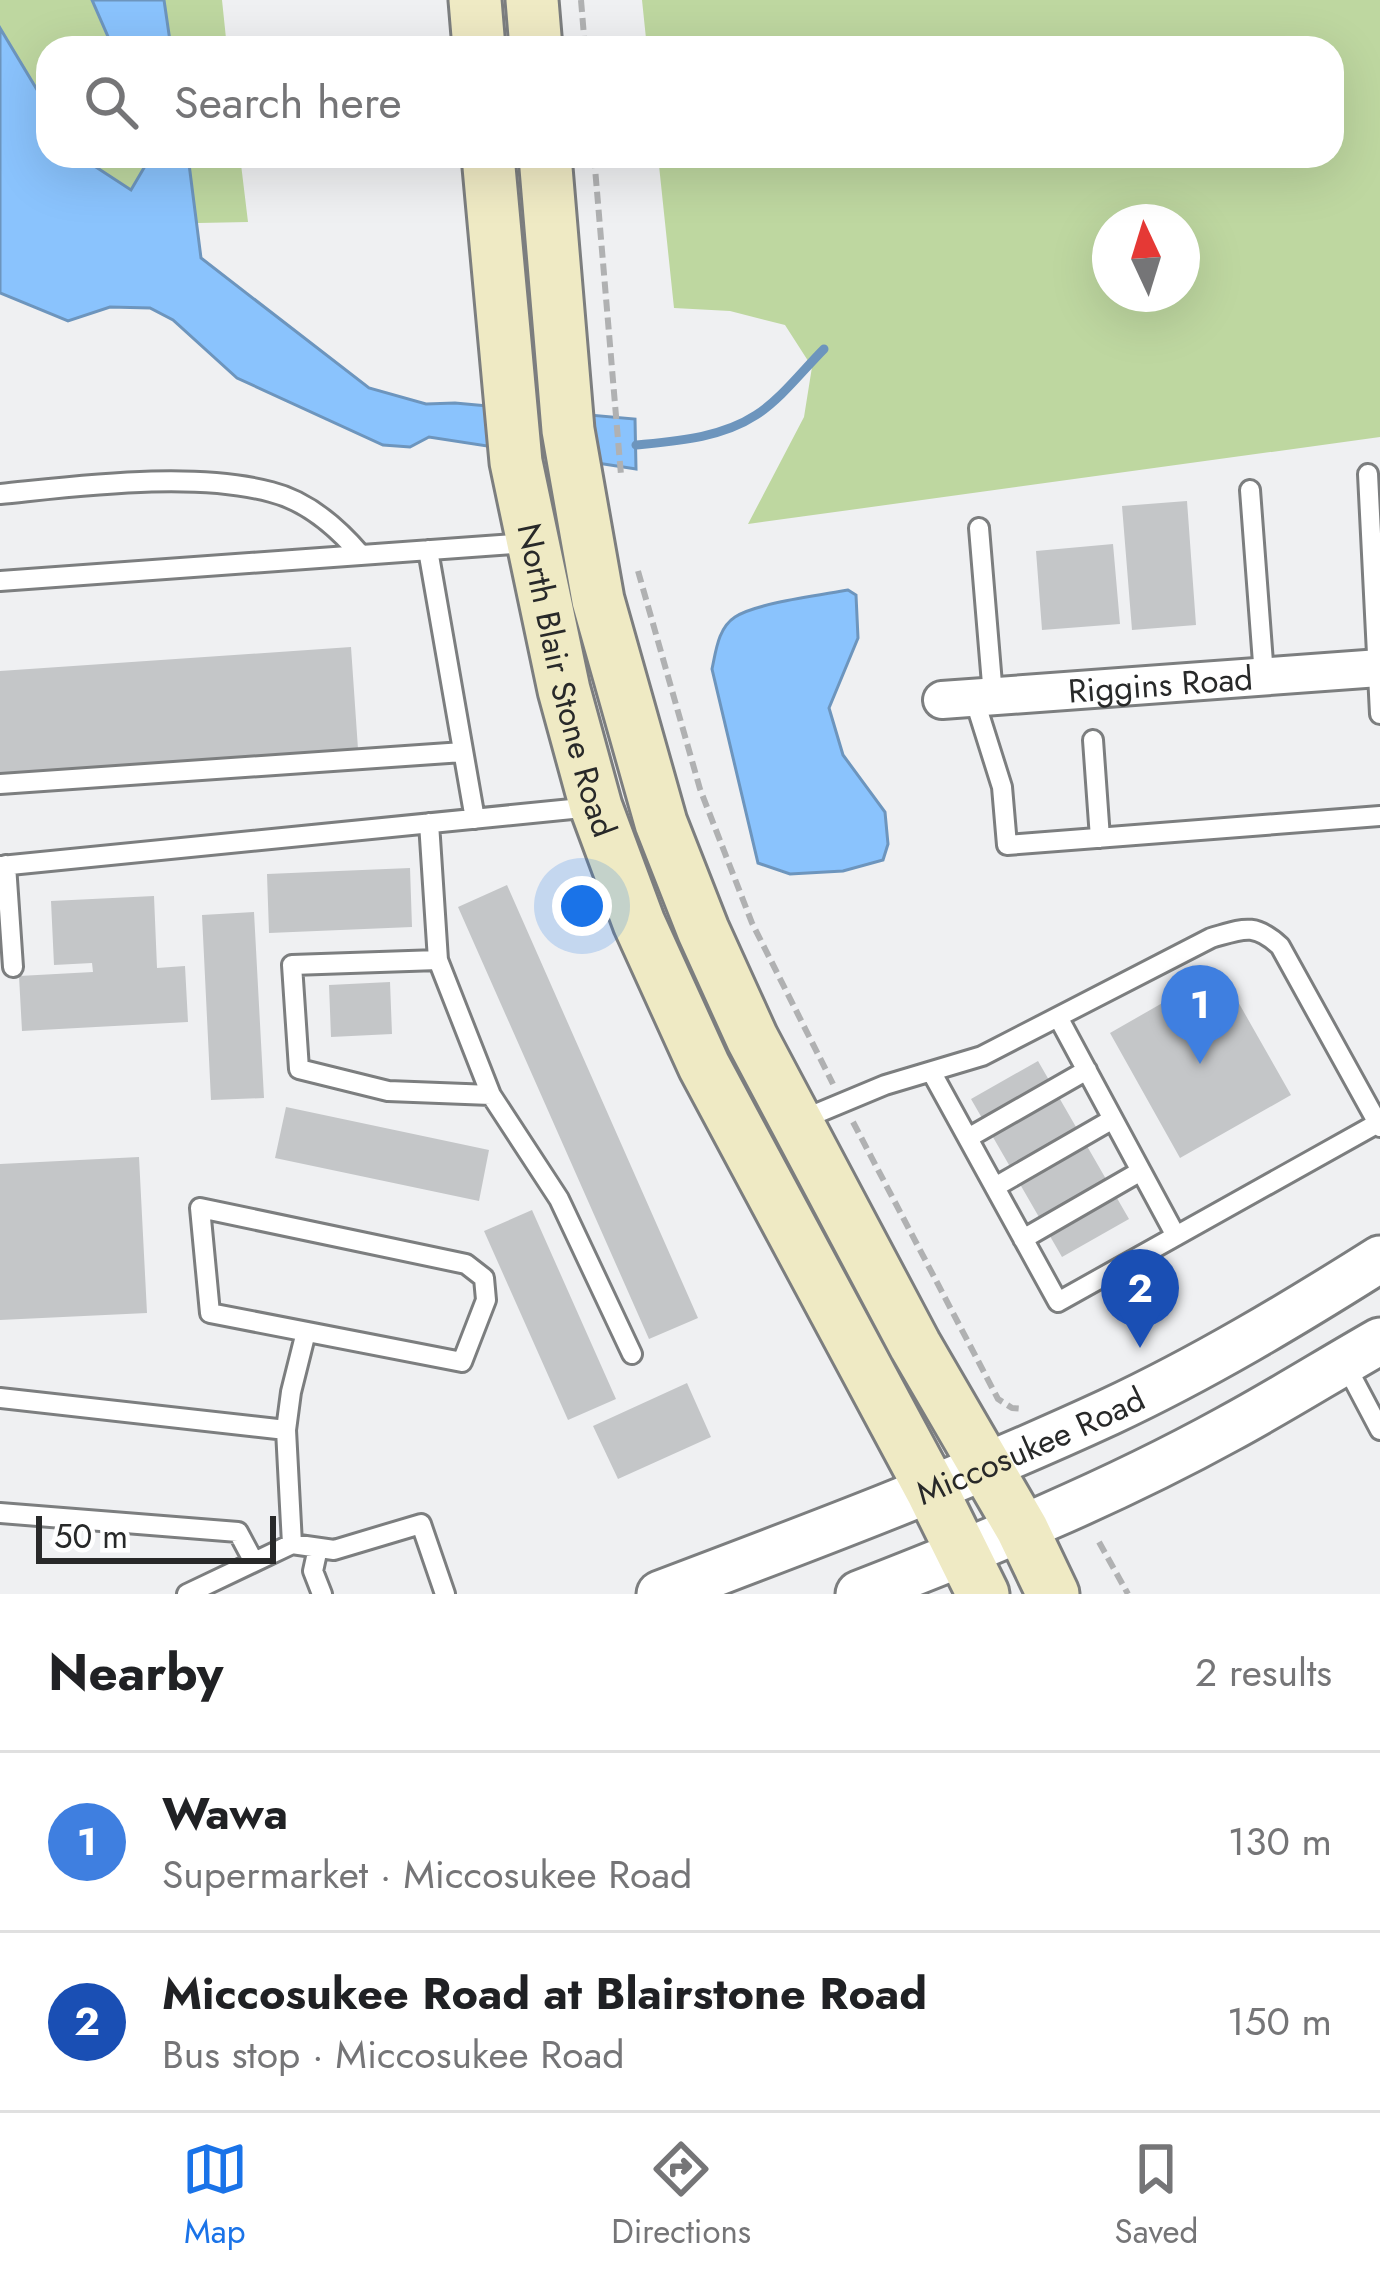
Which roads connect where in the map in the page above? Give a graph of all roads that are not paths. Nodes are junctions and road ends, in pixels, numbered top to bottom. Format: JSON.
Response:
{"nodes":[{"id":1,"x":475,"y":0,"type":"edge"},
{"id":2,"x":532,"y":0,"type":"edge"},
{"id":3,"x":478,"y":36,"type":"edge"},
{"id":4,"x":535,"y":36,"type":"edge"},
{"id":5,"x":489,"y":168,"type":"edge"},
{"id":6,"x":546,"y":168,"type":"edge"},
{"id":7,"x":1368,"y":474,"type":"dead end"},
{"id":8,"x":1250,"y":490,"type":"dead end"},
{"id":9,"x":0,"y":494,"type":"edge"},
{"id":10,"x":979,"y":528,"type":"dead end"},
{"id":11,"x":587,"y":538,"type":"junction"},
{"id":12,"x":532,"y":542,"type":"junction"},
{"id":13,"x":428,"y":550,"type":"junction"},
{"id":14,"x":362,"y":555,"type":"junction"},
{"id":15,"x":0,"y":581,"type":"edge"},
{"id":16,"x":1378,"y":668,"type":"edge"},
{"id":17,"x":1264,"y":676,"type":"junction"},
{"id":18,"x":969,"y":698,"type":"junction"},
{"id":19,"x":1380,"y":714,"type":"edge"},
{"id":20,"x":1093,"y":740,"type":"dead end"},
{"id":21,"x":463,"y":752,"type":"junction"},
{"id":22,"x":0,"y":784,"type":"edge"},
{"id":23,"x":596,"y":807,"type":"junction"},
{"id":24,"x":1380,"y":816,"type":"edge"},
{"id":25,"x":475,"y":819,"type":"junction"},
{"id":26,"x":429,"y":824,"type":"junction"},
{"id":27,"x":1100,"y":838,"type":"junction"},
{"id":28,"x":3,"y":866,"type":"edge"},
{"id":29,"x":438,"y":960,"type":"junction"},
{"id":30,"x":14,"y":967,"type":"dead end"},
{"id":31,"x":1058,"y":1016,"type":"junction"},
{"id":32,"x":1087,"y":1070,"type":"junction"},
{"id":33,"x":932,"y":1073,"type":"junction"},
{"id":34,"x":490,"y":1095,"type":"junction"},
{"id":35,"x":1113,"y":1119,"type":"junction"},
{"id":36,"x":797,"y":1122,"type":"junction"},
{"id":37,"x":1379,"y":1125,"type":"edge"},
{"id":38,"x":968,"y":1138,"type":"junction"},
{"id":39,"x":1141,"y":1171,"type":"junction"},
{"id":40,"x":995,"y":1187,"type":"junction"},
{"id":41,"x":1176,"y":1236,"type":"junction"},
{"id":42,"x":1023,"y":1239,"type":"junction"},
{"id":43,"x":1380,"y":1259,"type":"edge"},
{"id":44,"x":306,"y":1332,"type":"junction"},
{"id":45,"x":1362,"y":1352,"type":"edge"},
{"id":46,"x":632,"y":1354,"type":"dead end"},
{"id":47,"x":0,"y":1398,"type":"edge"},
{"id":48,"x":286,"y":1430,"type":"junction"},
{"id":49,"x":1380,"y":1430,"type":"edge"},
{"id":50,"x":985,"y":1467,"type":"junction"},
{"id":51,"x":932,"y":1491,"type":"junction"},
{"id":52,"x":0,"y":1513,"type":"edge"},
{"id":53,"x":1022,"y":1529,"type":"junction"},
{"id":54,"x":292,"y":1544,"type":"junction"},
{"id":55,"x":318,"y":1548,"type":"junction"},
{"id":56,"x":254,"y":1562,"type":"junction"},
{"id":57,"x":973,"y":1574,"type":"edge"},
{"id":58,"x":187,"y":1594,"type":"edge"},
{"id":59,"x":322,"y":1594,"type":"edge"},
{"id":60,"x":446,"y":1594,"type":"edge"},
{"id":61,"x":660,"y":1594,"type":"edge"},
{"id":62,"x":859,"y":1594,"type":"edge"},
{"id":63,"x":1053,"y":1594,"type":"edge"}],
"edges":[{"from":1,"to":3,"type":"main road"},
{"from":2,"to":4,"type":"main road"},
{"from":5,"to":12,"type":"main road","name":"North Blair Stone Road"},
{"from":6,"to":11,"type":"main road","name":"North Blair Stone Road"},
{"from":7,"to":16,"type":"lane"},
{"from":8,"to":17,"type":"lane"},
{"from":9,"to":14,"type":"lane"},
{"from":10,"to":18,"type":"lane"},
{"from":11,"to":12,"type":"main road"},
{"from":11,"to":36,"type":"main road","name":"North Blair Stone Road"},
{"from":12,"to":13,"type":"lane"},
{"from":12,"to":23,"type":"main road","name":"North Blair Stone Road"},
{"from":13,"to":14,"type":"lane"},
{"from":13,"to":21,"type":"lane"},
{"from":14,"to":15,"type":"lane"},
{"from":16,"to":17,"type":"street","name":"Riggins Road"},
{"from":16,"to":19,"type":"lane"},
{"from":17,"to":18,"type":"street","name":"Riggins Road"},
{"from":18,"to":27,"type":"lane"},
{"from":20,"to":27,"type":"lane"},
{"from":21,"to":22,"type":"lane"},
{"from":21,"to":25,"type":"lane"},
{"from":23,"to":25,"type":"lane"},
{"from":23,"to":51,"type":"main road","name":"North Blair Stone Road"},
{"from":24,"to":27,"type":"lane"},
{"from":25,"to":26,"type":"lane"},
{"from":26,"to":28,"type":"lane"},
{"from":26,"to":29,"type":"lane"},
{"from":28,"to":30,"type":"lane"},
{"from":29,"to":34,"type":"lane"},
{"from":29,"to":34,"type":"lane"},
{"from":31,"to":32,"type":"lane"},
{"from":31,"to":33,"type":"lane"},
{"from":31,"to":37,"type":"lane"},
{"from":32,"to":35,"type":"lane"},
{"from":32,"to":38,"type":"lane"},
{"from":33,"to":36,"type":"lane"},
{"from":33,"to":38,"type":"lane"},
{"from":34,"to":46,"type":"lane"},
{"from":35,"to":39,"type":"lane"},
{"from":35,"to":40,"type":"lane"},
{"from":36,"to":50,"type":"main road","name":"North Blair Stone Road"},
{"from":37,"to":41,"type":"lane"},
{"from":38,"to":40,"type":"lane"},
{"from":39,"to":41,"type":"lane"},
{"from":39,"to":42,"type":"lane"},
{"from":40,"to":42,"type":"lane"},
{"from":41,"to":42,"type":"lane"},
{"from":43,"to":50,"type":"street","name":"Miccosukee Road"},
{"from":44,"to":44,"type":"lane"},
{"from":44,"to":48,"type":"lane"},
{"from":45,"to":49,"type":"lane"},
{"from":45,"to":53,"type":"street"},
{"from":47,"to":48,"type":"lane"},
{"from":48,"to":54,"type":"lane"},
{"from":50,"to":51,"type":"street","name":"Miccosukee Road"},
{"from":50,"to":53,"type":"main road","name":"North Blair Stone Road"},
{"from":51,"to":57,"type":"main road","name":"North Blair Stone Road"},
{"from":51,"to":61,"type":"street","name":"Miccosukee Road"},
{"from":52,"to":56,"type":"lane"},
{"from":53,"to":57,"type":"street"},
{"from":53,"to":63,"type":"main road","name":"North Blair Stone Road"},
{"from":54,"to":55,"type":"lane"},
{"from":54,"to":56,"type":"lane"},
{"from":55,"to":59,"type":"lane"},
{"from":55,"to":60,"type":"lane"},
{"from":56,"to":58,"type":"lane"},
{"from":57,"to":62,"type":"street"}]}
